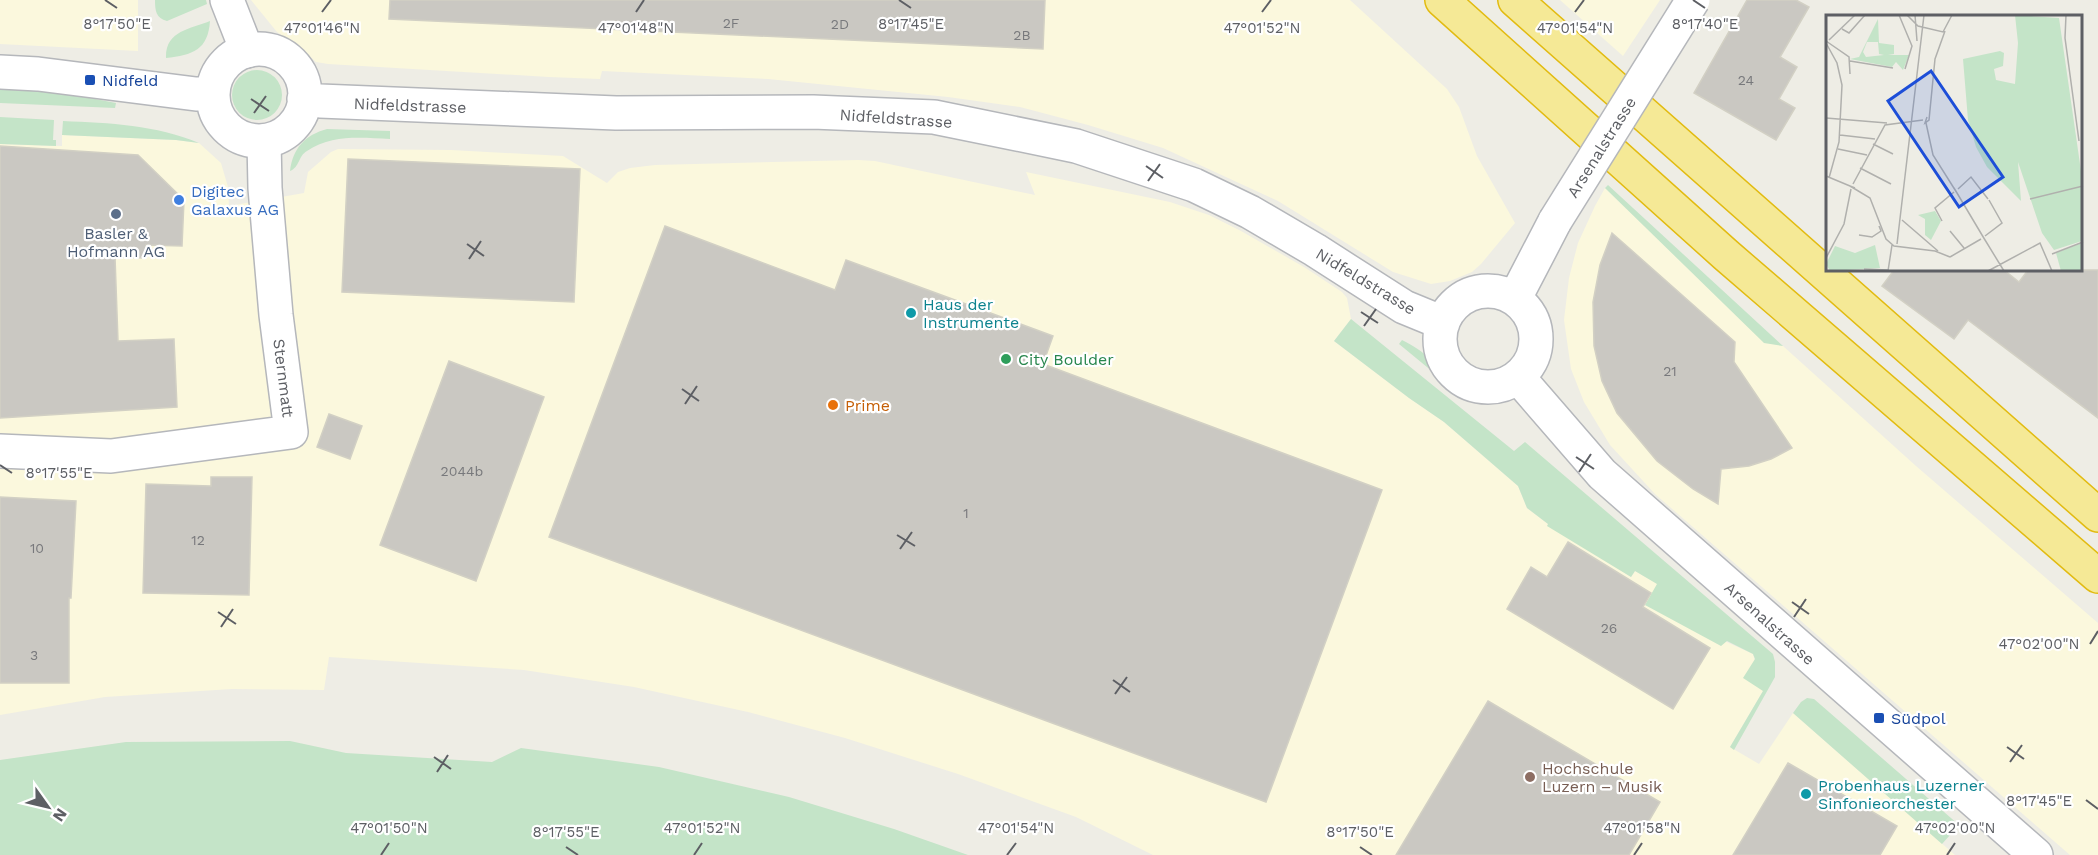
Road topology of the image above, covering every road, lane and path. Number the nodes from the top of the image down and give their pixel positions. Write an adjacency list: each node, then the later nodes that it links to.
1 (227, 0): 5 (street)
2 (1442, 0): 15 (highway)
3 (1515, 0): 14 (highway)
4 (1693, 0): 10 (street, Arsenalstrasse, bridge)
5 (246, 51): 7 (street); 8 (street)
6 (0, 72): 7 (street)
7 (213, 93): 9 (street)
8 (304, 99): 9 (street); 11 (street, Nidfeldstrasse)
9 (264, 141): 13 (street, Sternmatt)
10 (1515, 298): 11 (street); 12 (street)
11 (1443, 323): 12 (street)
12 (1518, 376): 16 (street, Arsenalstrasse)
13 (0, 451)
14 (2098, 515)
15 (2098, 576)
16 (2036, 855)

